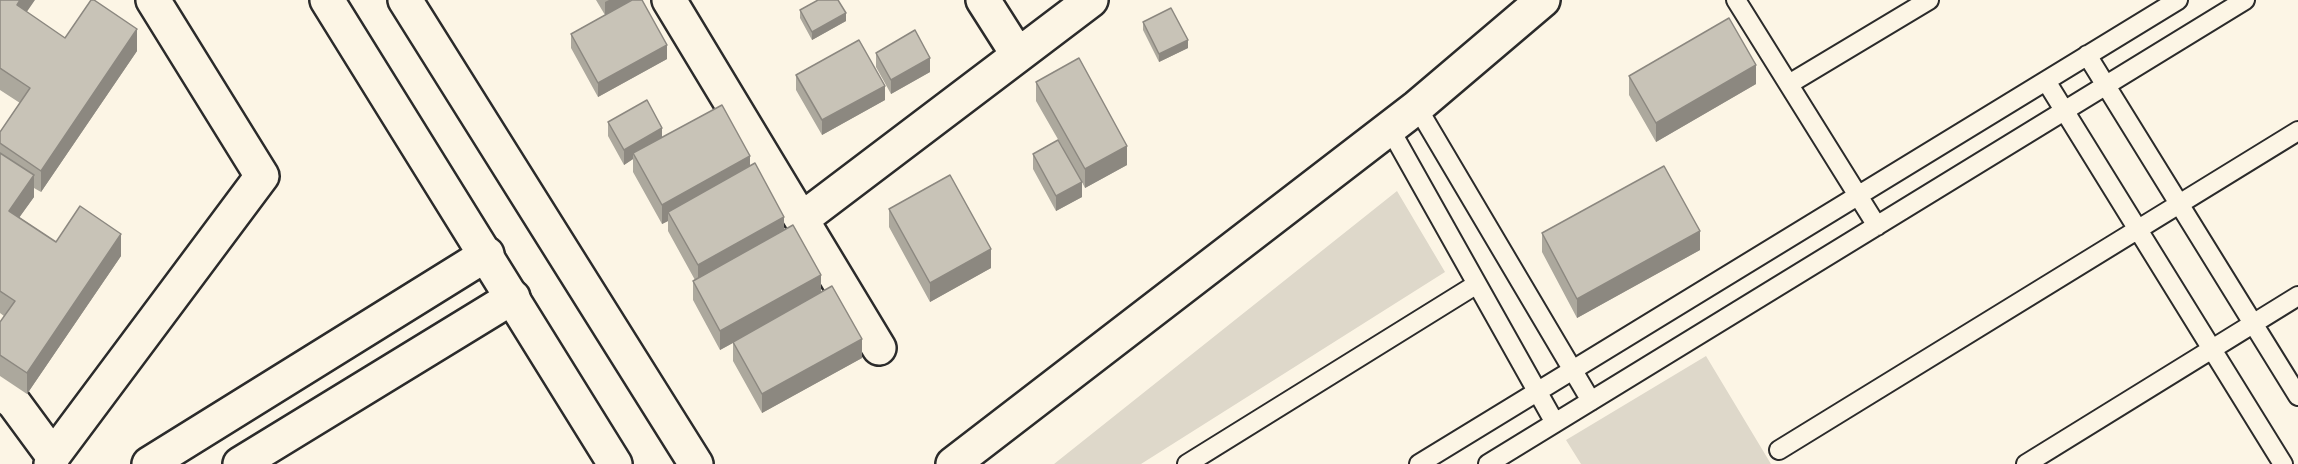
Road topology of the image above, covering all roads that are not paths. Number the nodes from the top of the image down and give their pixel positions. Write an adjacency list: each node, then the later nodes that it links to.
1 (153, 0): 40 (street)
2 (327, 0): 26 (street)
3 (405, 0): 44 (street)
4 (669, 0): 23 (street)
5 (983, 0): 12 (street)
6 (1091, 0): 12 (street)
7 (1543, 0): 17 (street)
8 (1736, 0): 15 (lane)
9 (1929, 0): 15 (lane)
10 (2178, 0): 13 (lane)
11 (2245, 0): 16 (lane)
12 (1018, 55): 23 (street)
13 (2087, 56): 14 (lane); 16 (lane)
14 (2046, 81): 18 (lane); 21 (lane)
15 (1789, 84): 21 (lane)
16 (2106, 86): 18 (lane); 22 (lane)
17 (1417, 108): 19 (street); 33 (lane)
18 (2065, 111): 24 (lane); 25 (lane)
19 (1390, 129): 27 (lane); 45 (street)
20 (2298, 131): 22 (lane)
21 (1858, 196): 24 (lane); 33 (lane)
22 (2179, 204): 25 (lane); 30 (lane)
23 (802, 219): 31 (street)
24 (1877, 226): 37 (lane)
25 (2138, 230): 32 (lane); 39 (lane)
26 (487, 254): 29 (street); 41 (street)
27 (1477, 284): 35 (lane); 46 (lane)
28 (2298, 296): 30 (lane)
29 (513, 297): 42 (street); 43 (street)
30 (2253, 323): 32 (lane); 36 (lane)
31 (879, 348)
32 (2212, 349): 49 (lane); 50 (lane)
33 (1573, 370): 35 (lane); 37 (lane)
34 (0, 391): 40 (street)
35 (1538, 391): 38 (lane); 47 (lane)
36 (2298, 396)
37 (1591, 401): 38 (lane)
38 (1555, 423): 48 (lane)
39 (1779, 450)
40 (52, 460)
41 (149, 464)
42 (240, 464)
43 (615, 464)
44 (696, 464)
45 (953, 464)
46 (1186, 464)
47 (1419, 464)
48 (1488, 464)
49 (2026, 464)
50 (2283, 464)

